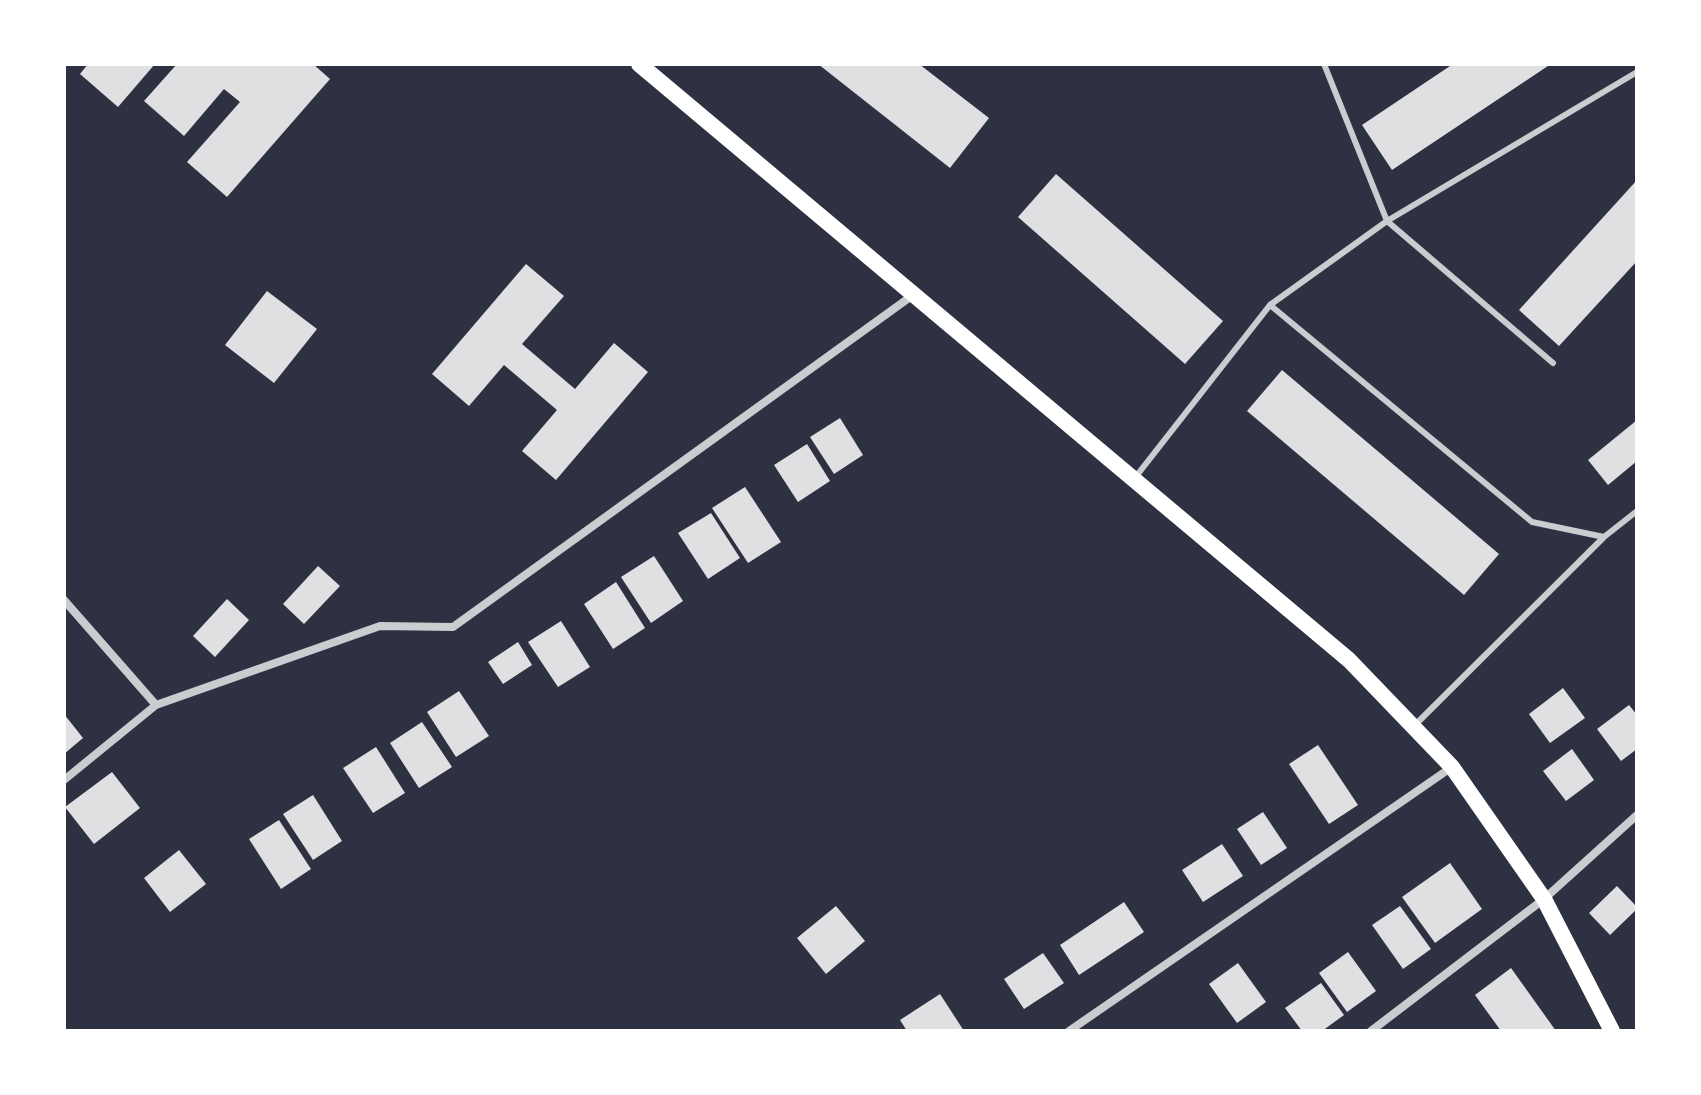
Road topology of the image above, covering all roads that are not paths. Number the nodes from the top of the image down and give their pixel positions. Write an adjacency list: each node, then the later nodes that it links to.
1 (1324, 64): 4 (lane)
2 (641, 65): 5 (main road)
3 (1637, 72): 4 (lane)
4 (1387, 221): 6 (lane); 7 (lane)
5 (914, 295): 8 (main road); 12 (street)
6 (1270, 305): 8 (lane); 10 (lane)
7 (1553, 363)
8 (1134, 479): 13 (main road)
9 (1637, 511): 10 (lane)
10 (1604, 537): 13 (lane)
11 (64, 600): 12 (street)
12 (156, 705): 15 (street)
13 (1414, 727): 14 (main road)
14 (1452, 767): 17 (main road); 18 (street)
15 (64, 780)
16 (1637, 815): 17 (street)
17 (1544, 899): 19 (street); 20 (main road)
18 (1069, 1031)
19 (1371, 1031)
20 (1612, 1031)

